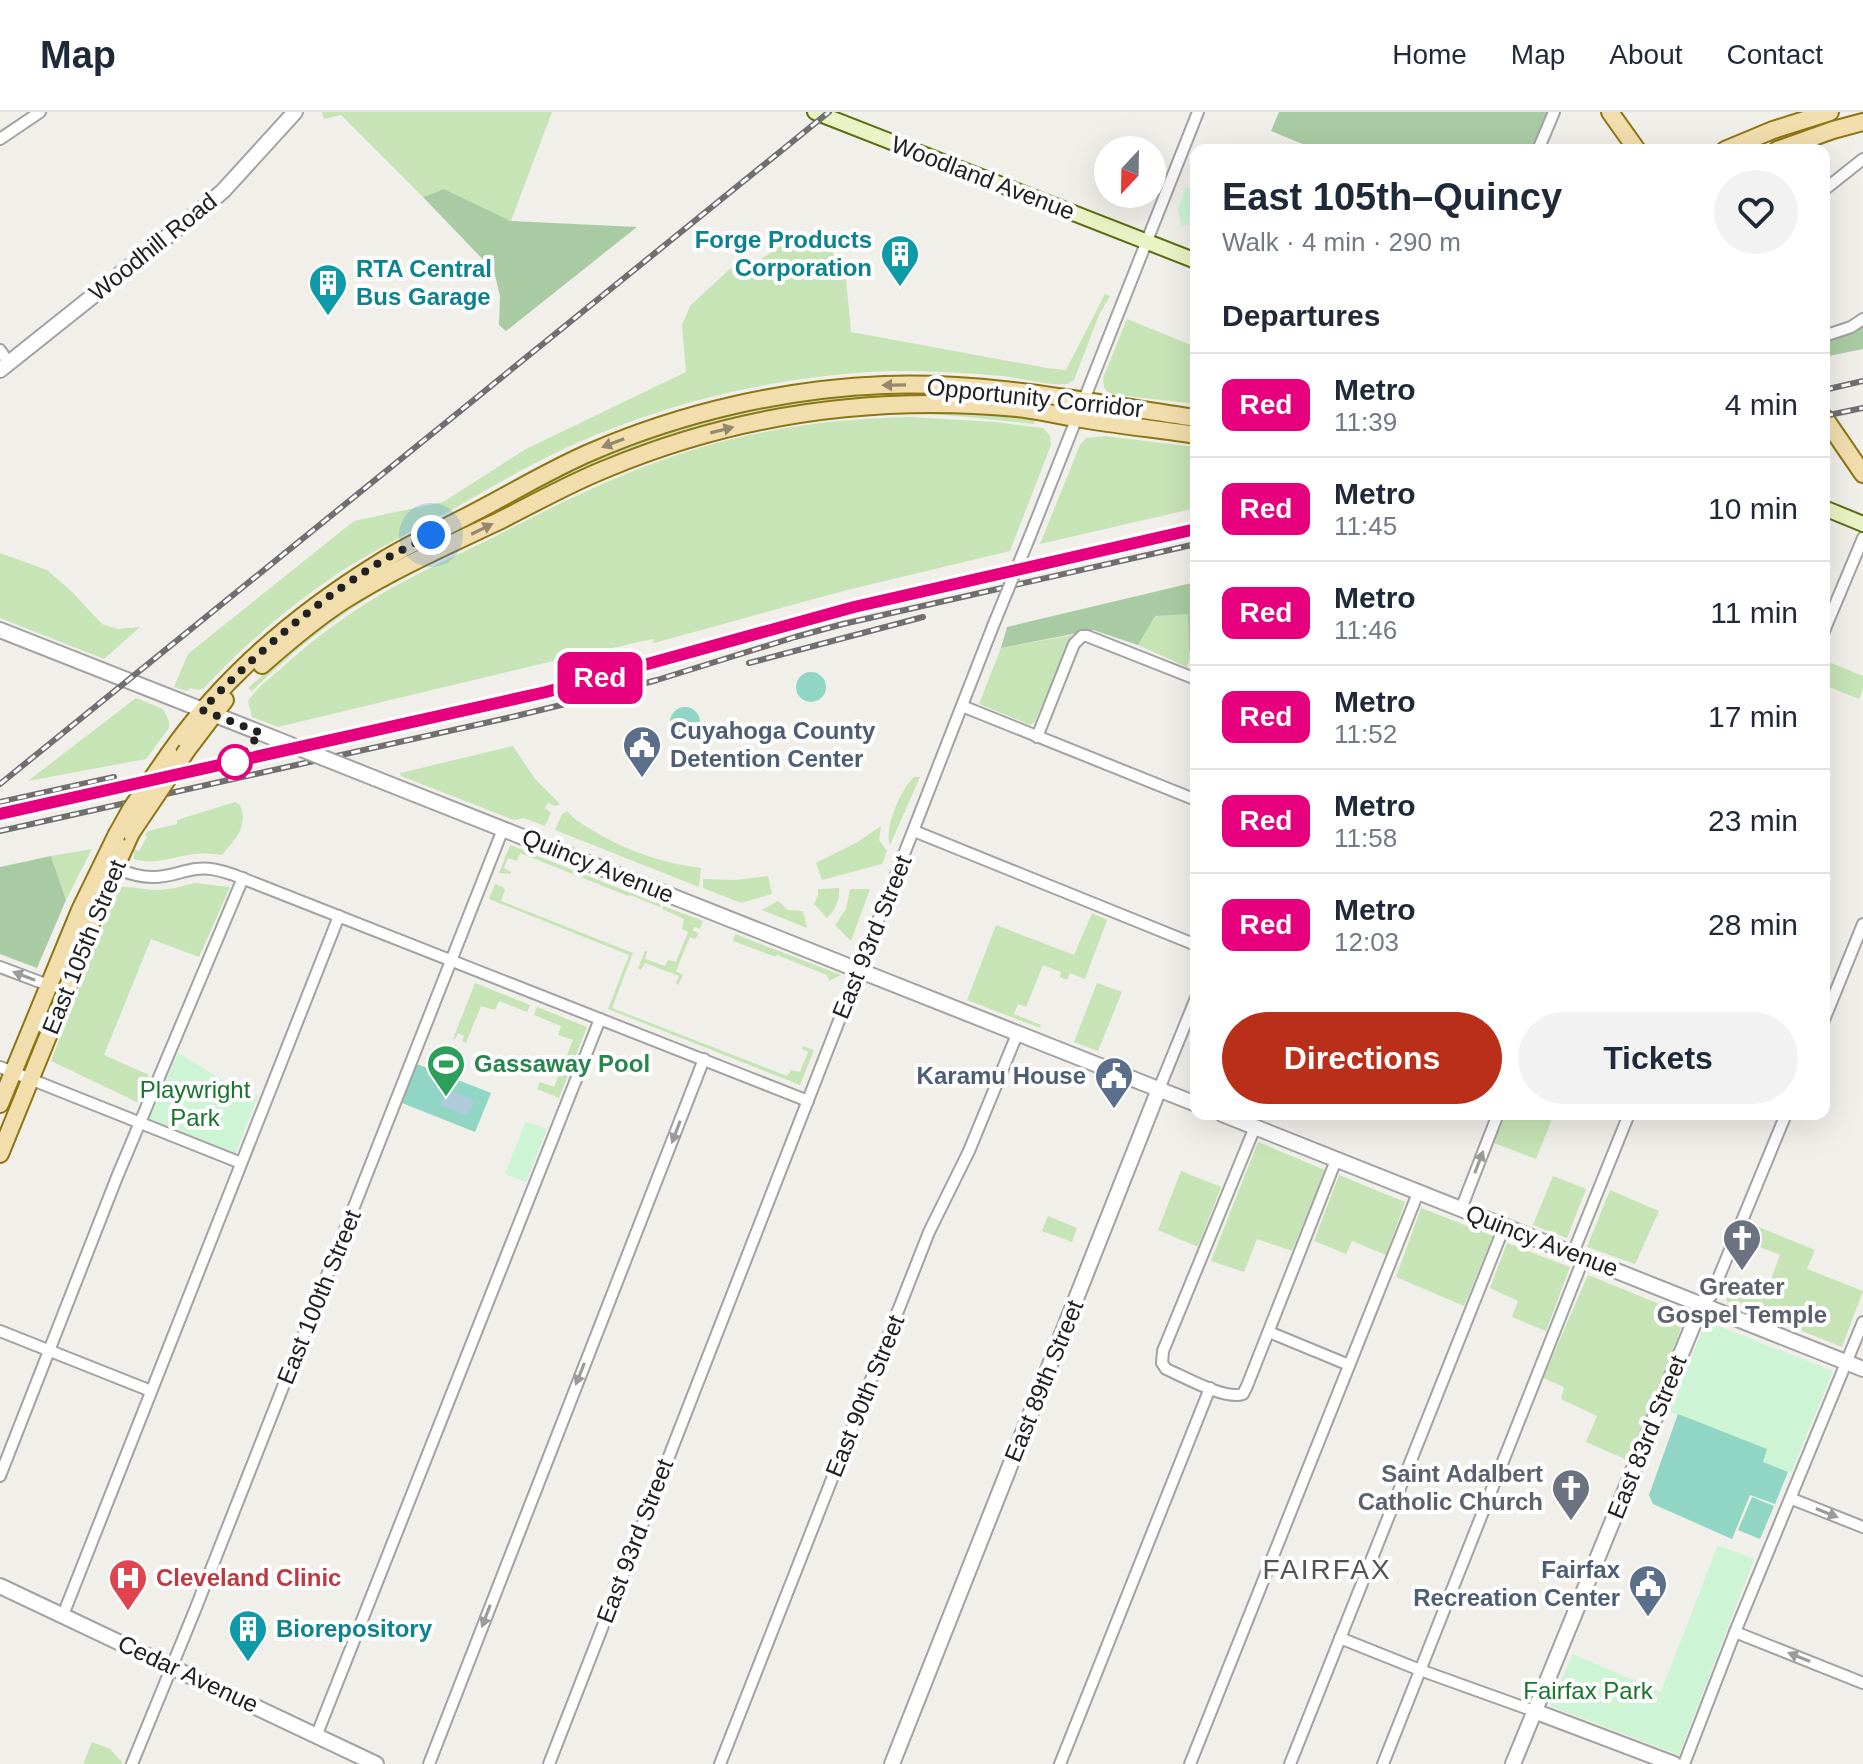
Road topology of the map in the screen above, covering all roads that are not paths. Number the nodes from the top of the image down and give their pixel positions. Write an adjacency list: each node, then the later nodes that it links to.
1 (40, 112): 9 (street)
2 (295, 112): 21 (street, Woodhill Road)
3 (815, 112): 16 (main road, Woodland Avenue)
4 (1198, 112): 16 (street, East 93rd Street)
5 (1554, 112): 10 (street)
6 (1610, 112): 11 (main road)
7 (1830, 112): 12 (main road)
8 (1863, 122): 13 (main road)
9 (0, 139)
10 (1541, 144)
11 (1633, 144)
12 (1739, 144)
13 (1794, 144)
14 (1863, 159): 15 (street)
15 (1830, 185)
16 (1147, 242): 17 (main road, Woodland Avenue); 22 (street, East 93rd Street)
17 (1190, 259)
18 (1863, 319): 19 (street)
19 (1830, 334)
20 (0, 350): 21 (street)
21 (5, 366)
22 (1083, 402): 23 (main road, Opportunity Corridor); 24 (street, East 93rd Street); 35 (main road, Opportunity Corridor, one-way to 35)
23 (1190, 417)
24 (1076, 418): 26 (main road, Opportunity Corridor); 34 (street, East 93rd Street, bridge); 35 (main road, Opportunity Corridor, one-way to 24)
25 (1830, 426): 27 (main road)
26 (1190, 434)
27 (1863, 474)
28 (1830, 510): 29 (main road)
29 (1863, 524)
30 (1863, 538): 31 (street)
31 (1830, 617)
32 (0, 630): 35 (street, Quincy Avenue)
33 (1190, 677): 36 (street)
34 (962, 706): 36 (street); 41 (street, East 93rd Street)
35 (208, 712): 37 (main road, Opportunity Corridor); 38 (main road, Opportunity Corridor); 40 (street, Quincy Avenue, bridge)
36 (1037, 737): 39 (street)
37 (187, 750): 42 (main road, East 105th Street, bridge)
38 (169, 754): 42 (main road, East 105th Street, bridge)
39 (1190, 798)
40 (503, 829): 48 (street, East 100th Street); 50 (street, Quincy Avenue)
41 (914, 831): 47 (street); 50 (street, East 93rd Street)
42 (123, 835): 43 (main road, East 105th Street); 51 (main road, East 105th Street)
43 (115, 868): 44 (street); 58 (main road, East 105th Street)
44 (243, 878): 45 (street); 67 (street)
45 (339, 916): 48 (street); 71 (street)
46 (1863, 924): 52 (street)
47 (1190, 943)
48 (451, 960): 54 (street); 93 (street, East 100th Street)
49 (0, 967): 51 (street, one-way to 49)
50 (859, 969): 55 (street, Quincy Avenue); 60 (street, East 93rd Street)
51 (48, 985): 57 (main road, East 105th Street)
52 (1830, 1005)
53 (1190, 1013): 59 (street, East 89th Street)
54 (600, 1019): 56 (street); 97 (street)
55 (1018, 1032): 59 (street, Quincy Avenue); 102 (street, East 90th Street)
56 (704, 1059): 60 (street); 100 (street, one-way to 100)
57 (6, 1069): 58 (street); 62 (main road, East 105th Street)
58 (30, 1079): 67 (street); 69 (main road, East 105th Street)
59 (1159, 1089): 61 (street, Quincy Avenue); 103 (street, East 89th Street)
60 (808, 1101): 101 (street, East 93rd Street)
61 (1190, 1102)
62 (0, 1104)
63 (1237, 1120): 68 (street, Quincy Avenue)
64 (1496, 1120): 73 (street, one-way to 64)
65 (1627, 1120): 75 (street)
66 (1784, 1120): 76 (street, East 83rd Street)
67 (140, 1122): 71 (street); 80 (street)
68 (1255, 1127): 70 (street, Quincy Avenue); 84 (street)
69 (0, 1154)
70 (1336, 1160): 72 (street, Quincy Avenue); 79 (street)
71 (241, 1163): 85 (street)
72 (1418, 1193): 73 (street, Quincy Avenue); 82 (street)
73 (1461, 1209): 74 (street, Quincy Avenue)
74 (1504, 1227): 75 (street, Quincy Avenue); 92 (street)
75 (1579, 1255): 76 (street, Quincy Avenue); 94 (street)
76 (1702, 1303): 81 (street, Quincy Avenue); 96 (street, East 83rd Street)
77 (1863, 1322): 81 (street)
78 (0, 1331): 80 (street)
79 (1269, 1332): 82 (street); 84 (street)
80 (49, 1350): 85 (street); 86 (street)
81 (1846, 1362): 83 (street, Quincy Avenue); 87 (street)
82 (1349, 1365): 105 (street)
83 (1863, 1369)
84 (1210, 1388): 104 (street)
85 (151, 1391): 90 (street)
86 (0, 1476)
87 (1792, 1499): 88 (street, one-way to 88); 91 (street)
88 (1863, 1527)
89 (0, 1586): 90 (street, Cedar Avenue)
90 (63, 1615): 93 (street, Cedar Avenue)
91 (1735, 1632): 95 (street, one-way to 91); 110 (street)
92 (1340, 1638): 94 (street); 106 (street)
93 (172, 1667): 97 (street, Cedar Avenue); 98 (street, East 100th Street)
94 (1420, 1670): 96 (street); 107 (street)
95 (1863, 1683)
96 (1534, 1711): 108 (street, East 83rd Street); 109 (street)
97 (317, 1734): 99 (street, Cedar Avenue)
98 (132, 1764)
99 (376, 1764)
100 (429, 1764)
101 (549, 1764)
102 (720, 1764)
103 (892, 1764)
104 (1060, 1764)
105 (1190, 1764)
106 (1290, 1764)
107 (1383, 1764)
108 (1513, 1764)
109 (1674, 1764)
110 (1684, 1764)

